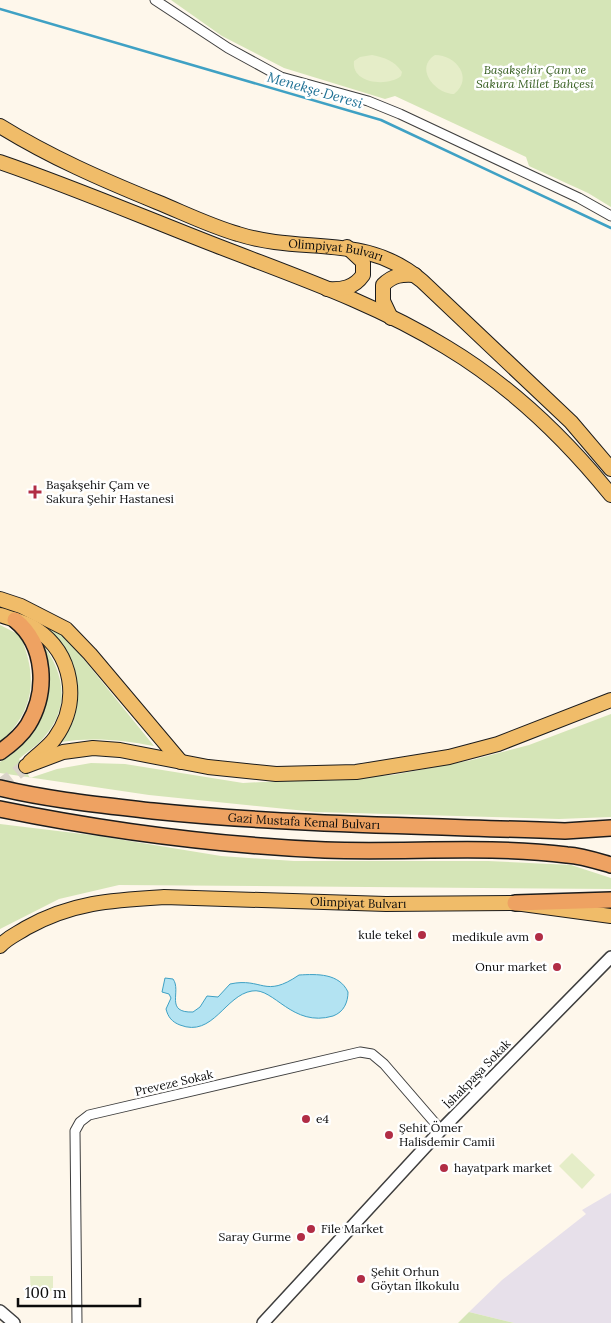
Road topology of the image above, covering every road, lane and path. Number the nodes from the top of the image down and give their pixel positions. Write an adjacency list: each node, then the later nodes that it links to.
1 (160, 1): 4 (street)
2 (0, 126): 5 (main road, Olimpiyat Bulvarı)
3 (0, 162): 7 (main road)
4 (611, 216)
5 (347, 247): 6 (main road, Olimpiyat Bulvarı); 7 (main road)
6 (415, 275): 8 (main road); 9 (main road, Olimpiyat Bulvarı)
7 (324, 289): 8 (main road)
8 (391, 318): 10 (main road)
9 (611, 469)
10 (611, 495)
11 (0, 599): 16 (main road)
12 (0, 615): 13 (main road)
13 (15, 620): 15 (highway); 16 (main road)
14 (611, 700): 16 (main road)
15 (0, 752)
16 (181, 762)
17 (0, 788): 19 (highway, Gazi Mustafa Kemal Bulvarı)
18 (0, 809): 20 (highway, Gazi Mustafa Kemal Bulvarı)
19 (611, 828)
20 (611, 865)
21 (611, 900): 22 (highway)
22 (515, 903): 23 (main road, Olimpiyat Bulvarı); 25 (main road, Olimpiyat Bulvarı)
23 (606, 915): 24 (main road)
24 (611, 925)
25 (2, 943)
26 (611, 957): 27 (street, İshakpaşa Sokak)
27 (441, 1130): 30 (street, Preveze Sokak); 31 (street, İshakpaşa Sokak)
28 (0, 1311): 29 (street)
29 (14, 1323)
30 (77, 1323)
31 (263, 1323)

